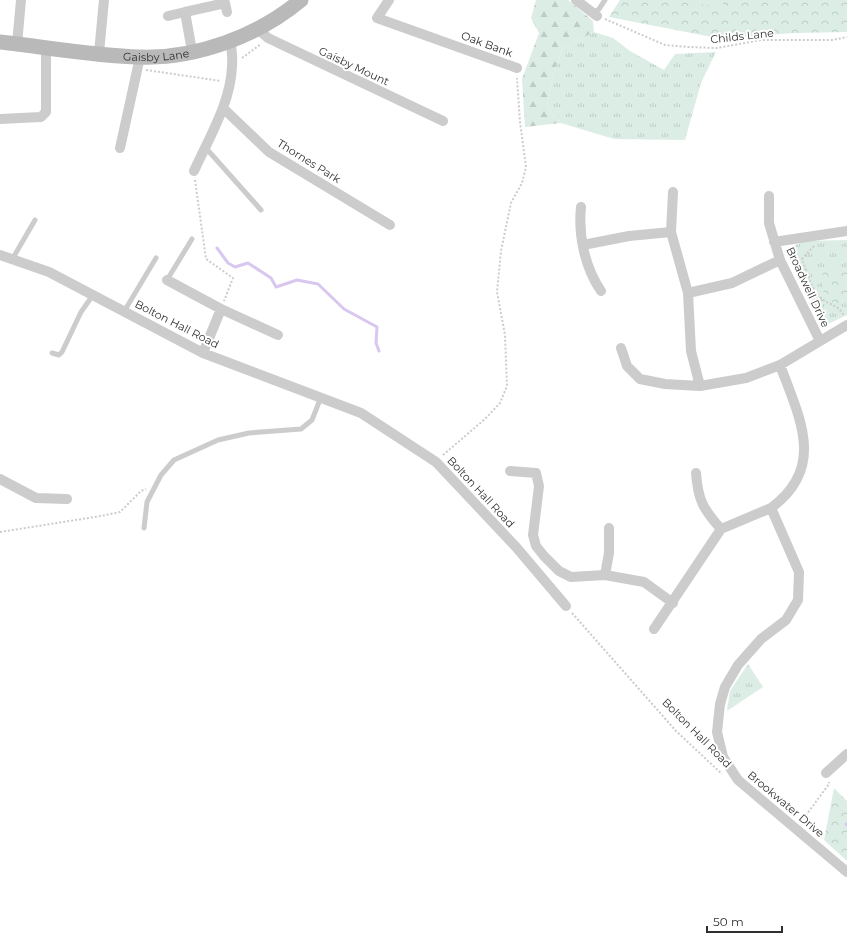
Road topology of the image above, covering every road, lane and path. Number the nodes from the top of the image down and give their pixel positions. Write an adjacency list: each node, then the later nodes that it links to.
1 (20, 0): 15 (street)
2 (104, 0): 18 (street)
3 (301, 0): 11 (street, Gaisby Lane)
4 (389, 0): 21 (street, Oak Bank)
5 (576, 0): 9 (street)
6 (604, 0): 9 (lane)
7 (185, 12): 8 (street); 10 (street); 17 (street)
8 (227, 12)
9 (595, 14): 12 (path, Childs Lane)
10 (168, 16)
11 (263, 33): 13 (street, Gaisby Lane); 20 (path); 25 (street, Gaisby Mount)
12 (847, 37)
13 (231, 41): 17 (street, Gaisby Lane); 20 (street)
14 (0, 42): 15 (street, Gaisby Lane)
15 (17, 44): 16 (street, Gaisby Lane)
16 (46, 47): 18 (street, Gaisby Lane); 24 (street)
17 (192, 51): 19 (street, Gaisby Lane)
18 (99, 53): 19 (street, Gaisby Lane)
19 (139, 63): 22 (path); 27 (street)
20 (232, 65): 22 (street)
21 (517, 68): 61 (path, Oak Bank)
22 (230, 82): 23 (street)
23 (223, 108): 26 (street); 34 (street, Thornes Park)
24 (0, 119)
25 (443, 121)
26 (205, 147): 28 (street); 32 (lane)
27 (120, 148)
28 (194, 170): 49 (path)
29 (674, 192): 36 (street)
30 (769, 196): 38 (street, Broadwell Drive)
31 (580, 207): 40 (street)
32 (261, 210)
33 (35, 220): 41 (lane)
34 (390, 225)
35 (847, 231): 38 (street, Broadwell Drive)
36 (671, 232): 40 (street); 47 (street)
37 (192, 239): 45 (lane)
38 (774, 242): 43 (street, Broadwell Drive)
39 (816, 243): 51 (path)
40 (584, 245): 46 (street)
41 (7, 256): 44 (street); 48 (street, Bolton Hall Road)
42 (156, 258): 50 (lane)
43 (780, 260): 47 (street); 54 (street, Broadwell Drive)
44 (0, 265)
45 (167, 280): 49 (street)
46 (601, 291)
47 (688, 293): 59 (street)
48 (94, 295): 50 (street, Bolton Hall Road); 56 (lane)
49 (220, 309): 53 (street); 57 (street)
50 (125, 310): 57 (street, Bolton Hall Road)
51 (847, 321)
52 (847, 325): 54 (street)
53 (278, 335)
54 (820, 341): 58 (street)
55 (621, 348): 59 (street)
56 (52, 353)
57 (203, 353): 60 (street, Bolton Hall Road)
58 (780, 365): 59 (street); 67 (street)
59 (700, 386)
60 (321, 397): 61 (street, Bolton Hall Road); 65 (lane)
61 (436, 462): 74 (street, Bolton Hall Road)
62 (510, 471): 72 (street)
63 (696, 473): 70 (street)
64 (0, 479): 66 (street)
65 (156, 485): 68 (lane); 71 (path)
66 (67, 500)
67 (771, 508): 70 (street); 79 (street, Brookwater Drive)
68 (144, 528)
69 (609, 528): 72 (street)
70 (721, 529): 73 (street)
71 (0, 532)
72 (605, 575): 73 (street)
73 (673, 603): 75 (street)
74 (566, 606): 78 (path, Bolton Hall Road)
75 (654, 629)
76 (847, 754): 77 (street)
77 (826, 773): 79 (path)
78 (728, 779)
79 (796, 828): 80 (street, Brookwater Drive)
80 (847, 872)

